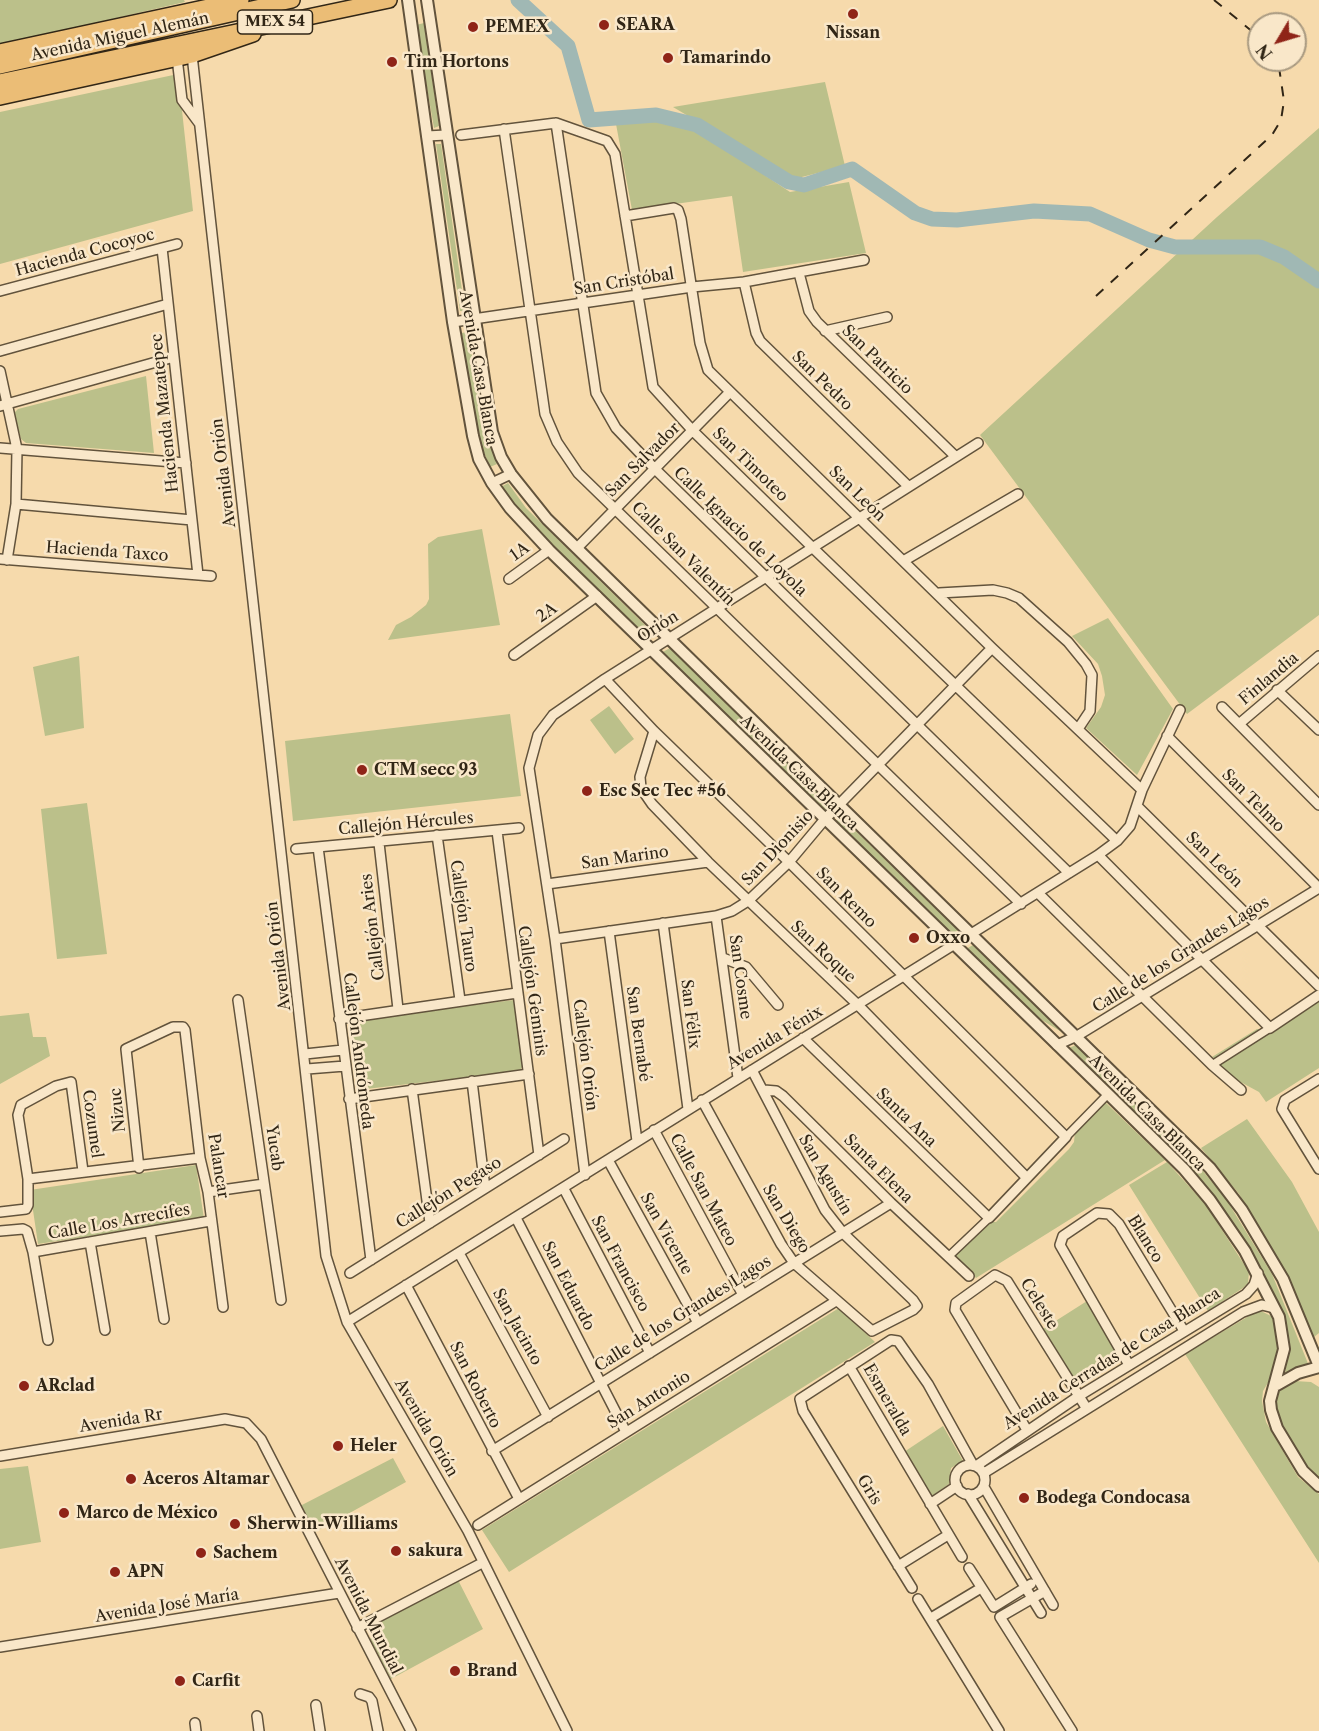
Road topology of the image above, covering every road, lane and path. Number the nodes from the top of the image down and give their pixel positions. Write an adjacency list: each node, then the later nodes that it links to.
1 (241, 0): 8 (highway)
2 (292, 0): 7 (highway, Avenida Miguel Alemán / MEX 54)
3 (389, 0): 6 (highway, Avenida Miguel Alemán / MEX 54)
4 (408, 0): 19 (street, Avenida Casa Blanca)
5 (427, 0): 17 (street, Avenida Casa Blanca)
6 (274, 22): 7 (highway, Avenida Miguel Alemán / MEX 54); 9 (highway)
7 (158, 39): 11 (highway, Avenida Miguel Alemán / MEX 54); 12 (highway, Avenida Miguel Alemán / MEX 54)
8 (0, 52)
9 (192, 55): 10 (highway); 14 (street, Avenida Orión)
10 (177, 58): 13 (highway); 14 (street, Avenida Orión)
11 (0, 66)
12 (0, 82)
13 (0, 97)
14 (198, 123): 132 (street, Avenida Orión)
15 (556, 123): 16 (street, San Timoteo); 20 (street, San Timoteo); 30 (street, Calle Ignacio de Loyola)
16 (504, 129): 18 (street, San Timoteo); 31 (street, Calle San Valentín)
17 (446, 135): 19 (street); 33 (street, Avenida Casa Blanca)
18 (461, 135)
19 (428, 136): 34 (street, Avenida Casa Blanca)
20 (625, 216): 26 (street, San León); 28 (street, San Timoteo)
21 (177, 244): 22 (street, Hacienda Cocoyoc)
22 (162, 248): 27 (street, Hacienda Cocoyoc); 29 (street, Hacienda Mazatepec)
23 (864, 260): 24 (street, San Cristóbal)
24 (799, 273): 25 (street, San Cristóbal); 35 (street, San Patricio)
25 (744, 282): 26 (street, San Cristóbal); 50 (street, San Pedro)
26 (692, 287): 28 (street, San Cristóbal); 39 (street, San León)
27 (0, 291)
28 (637, 295): 30 (street, San Cristóbal); 41 (street, San Timoteo)
29 (168, 304): 36 (street); 37 (street, Hacienda Mazatepec)
30 (582, 304): 31 (street, San Cristóbal); 47 (street, Calle Ignacio de Loyola)
31 (531, 313): 33 (street, San Cristóbal); 53 (street, Calle San Valentín)
32 (887, 317): 35 (street)
33 (473, 318): 34 (street, San Cristóbal); 48 (street, Avenida Casa Blanca)
34 (453, 322): 49 (street, Avenida Casa Blanca)
35 (825, 331): 45 (street, San Patricio)
36 (0, 351)
37 (174, 357): 40 (street); 46 (street, Hacienda Mazatepec)
38 (0, 371): 40 (street)
39 (730, 392): 41 (street, San Salvador); 54 (street, San León)
40 (4, 406): 44 (street)
41 (693, 431): 47 (street, San Salvador); 57 (street, San Timoteo)
42 (978, 443): 45 (street, Orión)
43 (0, 448): 44 (street)
44 (16, 449): 46 (street); 52 (street)
45 (955, 456): 50 (street, Orión)
46 (186, 463): 55 (street, Hacienda Mazatepec)
47 (655, 470): 53 (street, San Salvador); 63 (street, Calle Ignacio de Loyola)
48 (511, 474): 49 (street); 56 (street, Avenida Casa Blanca)
49 (492, 483): 58 (street, Avenida Casa Blanca)
50 (908, 486): 54 (street, Orión)
51 (1018, 494): 60 (street)
52 (16, 504): 55 (street); 59 (street)
53 (617, 508): 56 (street, San Salvador); 67 (street, Calle San Valentín)
54 (859, 517): 57 (street, Orión); 60 (street, San León)
55 (192, 520): 61 (street, Hacienda Mazatepec)
56 (577, 548): 68 (street, Avenida Casa Blanca)
57 (813, 548): 63 (street, Orión); 74 (street, San Timoteo)
58 (549, 550): 64 (street, 1A); 66 (street, Avenida Casa Blanca)
59 (4, 559): 61 (street, Hacienda Taxco)
60 (905, 560): 65 (street, San León)
61 (198, 575): 62 (street, Hacienda Taxco)
62 (211, 576)
63 (765, 578): 67 (street, Orión); 79 (street, Calle Ignacio de Loyola)
64 (509, 579)
65 (939, 593): 69 (street, San León); 80 (street)
66 (597, 596): 70 (street, Avenida Casa Blanca); 71 (street, 2A)
67 (716, 609): 68 (street, Orión); 84 (street, Calle San Valentín)
68 (668, 638): 70 (street, Orión); 86 (street, Avenida Casa Blanca)
69 (992, 648): 74 (street, San Dionisio); 80 (street, San León)
70 (651, 649): 73 (street, Orión); 89 (street, Avenida Casa Blanca)
71 (514, 655)
72 (1319, 656): 75 (street, Finlandia)
73 (605, 679): 82 (street, San Remo); 101 (street, Orión)
74 (956, 686): 79 (street, San Dionisio); 93 (street, San Timoteo)
75 (1277, 690): 78 (street, Finlandia); 81 (street)
76 (1221, 706): 78 (street)
77 (1180, 710): 83 (street, Avenida Fénix)
78 (1239, 724): 87 (street)
79 (917, 726): 84 (street, San Dionisio); 100 (street, Calle Ignacio de Loyola)
80 (1078, 729): 85 (street, San León)
81 (1319, 730)
82 (654, 731): 98 (street, San Roque); 99 (street, San Remo)
83 (1167, 736): 85 (street, Avenida Fénix); 102 (street, San Telmo)
84 (879, 766): 86 (street, San Dionisio); 105 (street, Calle San Valentín)
85 (1142, 790): 88 (street, Avenida Fénix)
86 (839, 805): 89 (street, San Dionisio); 110 (street, Avenida Casa Blanca)
87 (1319, 805)
88 (1138, 807): 93 (street, Avenida Fénix); 108 (street, San León)
89 (825, 819): 99 (street, San Dionisio); 112 (street, Avenida Casa Blanca)
90 (519, 828): 91 (street, Callejón Hércules)
91 (497, 831): 92 (street, Callejón Hércules); 117 (street, Callejón Géminis)
92 (437, 835): 94 (street, Callejón Hércules); 121 (street, Callejón Tauro)
93 (1117, 841): 97 (street, Avenida Fénix)
94 (379, 843): 95 (street, Callejón Hércules); 124 (street, Callejón Aries)
95 (318, 847): 96 (street, Callejón Hércules); 125 (street, Callejón Andrómeda)
96 (296, 849)
97 (1098, 855): 100 (street, Avenida Fénix); 114 (street)
98 (708, 862): 101 (street, San Marino); 104 (street, San Roque)
99 (789, 862): 104 (street, San Dionisio); 115 (street, San Remo)
100 (1069, 873): 103 (street, Avenida Fénix)
101 (547, 884): 111 (street, Orión)
102 (1319, 888): 108 (street, Calle de los Grandes Lagos)
103 (1038, 893): 105 (street, Avenida Fénix); 119 (street)
104 (748, 901): 106 (street, San Dionisio); 123 (street, San Roque)
105 (1021, 904): 110 (street, Avenida Fénix)
106 (716, 916): 107 (street, San Dionisio); 113 (street, San Cosme)
107 (663, 923): 109 (street, San Dionisio); 147 (street, San Félix)
108 (1259, 924): 114 (street, Calle de los Grandes Lagos); 116 (street, San León)
109 (609, 931): 111 (street, San Dionisio); 151 (street, San Bernabé)
110 (971, 934): 112 (street, Avenida Fénix); 128 (street, Avenida Casa Blanca)
111 (555, 939): 158 (street, Callejón Orión)
112 (956, 945): 115 (street, Avenida Fénix); 130 (street, Avenida Casa Blanca)
113 (723, 958): 122 (street); 138 (street, San Cosme)
114 (1202, 960): 119 (street, Calle de los Grandes Lagos); 126 (street)
115 (904, 977): 123 (street, Avenida Fénix); 149 (street, San Remo)
116 (1319, 986)
117 (517, 993): 121 (street); 137 (street, Callejón Géminis)
118 (1319, 995): 126 (street)
119 (1143, 996): 128 (street, Calle de los Grandes Lagos); 133 (street)
120 (237, 1000): 161 (street, Yucab)
121 (460, 1000): 124 (street)
122 (778, 1005)
123 (858, 1005): 129 (street, Avenida Fénix); 160 (street, San Roque)
124 (398, 1009): 125 (street)
125 (339, 1019): 131 (street, Callejón Andrómeda)
126 (1270, 1028): 133 (street)
127 (185, 1030): 153 (street, Palancar); 155 (street, Nizuc)
128 (1077, 1036): 130 (street, Calle de los Grandes Lagos); 203 (street, Avenida Casa Blanca)
129 (803, 1038): 136 (street, Avenida Fénix); 168 (street, Santa Ana)
130 (1057, 1045): 144 (street, Avenida Casa Blanca)
131 (343, 1050): 132 (street); 134 (street, Callejón Andrómeda)
132 (305, 1054): 135 (street, Avenida Orión)
133 (1212, 1065): 143 (street)
134 (345, 1066): 135 (street); 145 (street, Callejón Andrómeda)
135 (307, 1069): 193 (street, Avenida Orión)
136 (752, 1070): 138 (street, Avenida Fénix); 142 (street, San Agustín)
137 (529, 1074): 140 (street); 152 (street, Callejón Géminis)
138 (738, 1077): 146 (street, Avenida Fénix)
139 (1319, 1078): 156 (street)
140 (472, 1081): 141 (street); 162 (street)
141 (412, 1089): 145 (street); 170 (street)
142 (764, 1090): 165 (street, Santa Elena); 173 (street, San Agustín)
143 (1241, 1090)
144 (1108, 1094): 149 (street); 181 (street, Avenida Casa Blanca)
145 (349, 1099): 178 (street, Callejón Andrómeda)
146 (702, 1100): 147 (street, Avenida Fénix); 179 (street, San Diego)
147 (688, 1109): 148 (street, Avenida Fénix)
148 (654, 1130): 151 (street, Avenida Fénix); 184 (street, Calle San Mateo)
149 (1066, 1137): 160 (street)
150 (564, 1139): 152 (street, Callejón Pegaso)
151 (637, 1141): 154 (street, Avenida Fénix)
152 (538, 1155): 162 (street, Callejón Pegaso)
153 (200, 1158): 155 (street); 164 (street, Palancar)
154 (608, 1160): 158 (street, Avenida Fénix); 194 (street, San Vicente)
155 (139, 1168): 157 (street)
156 (1319, 1169)
157 (83, 1172): 159 (street); 159 (street, Cozumel)
158 (585, 1175): 163 (street, Avenida Fénix)
159 (28, 1179): 166 (street)
160 (1027, 1179): 168 (street)
161 (264, 1184): 164 (street); 185 (street, Yucab)
162 (486, 1188): 170 (street, Callejón Pegaso)
163 (564, 1189): 167 (street, Avenida Fénix); 200 (street, San Francisco)
164 (208, 1192): 169 (street, Palancar)
165 (891, 1203): 173 (street, Calle de los Grandes Lagos); 177 (street, Santa Elena)
166 (0, 1212)
167 (516, 1218): 176 (street, Avenida Fénix); 205 (street, San Eduardo)
168 (989, 1218): 177 (street)
169 (210, 1221): 172 (street, Calle Los Arrecifes); 188 (street, Palancar)
170 (430, 1223): 178 (street, Callejón Pegaso)
171 (0, 1231): 175 (street, Calle Los Arrecifes)
172 (150, 1232): 174 (street, Calle Los Arrecifes); 192 (street)
173 (843, 1233): 179 (street, Calle de los Grandes Lagos); 198 (street, San Agustín)
174 (90, 1242): 175 (street, Calle Los Arrecifes); 197 (street)
175 (33, 1252): 199 (street)
176 (459, 1253): 183 (street, Avenida Fénix); 210 (street, San Jacinto)
177 (948, 1257): 182 (street, Santa Elena)
178 (371, 1260): 180 (street, Callejón Pegaso)
179 (794, 1263): 184 (street, Calle de los Grandes Lagos); 187 (street, San Diego)
180 (350, 1273)
181 (1257, 1274): 186 (street, Avenida Cerradas de Casa Blanca); 189 (street, Avenida Casa Blanca)
182 (969, 1276)
183 (406, 1284): 193 (street, Avenida Fénix); 215 (street, San Roberto)
184 (743, 1295): 194 (street, Calle de los Grandes Lagos)
185 (281, 1300)
186 (1236, 1300): 190 (street); 191 (street, Avenida Cerradas de Casa Blanca)
187 (836, 1301): 198 (street, San Diego); 213 (street, San Antonio)
188 (223, 1307)
189 (1274, 1308): 190 (street, Avenida Cerradas de Casa Blanca); 206 (street, Avenida Casa Blanca)
190 (1243, 1312): 196 (street, Avenida Cerradas de Casa Blanca)
191 (1208, 1316): 195 (street, Avenida Cerradas de Casa Blanca); 196 (street)
192 (164, 1319)
193 (347, 1322): 229 (street, Avenida Orión)
194 (698, 1323): 200 (street, Calle de los Grandes Lagos)
195 (1181, 1327): 201 (street, Avenida Cerradas de Casa Blanca); 201 (street, Blanco)
196 (1216, 1329): 207 (street, Avenida Cerradas de Casa Blanca)
197 (105, 1330)
198 (872, 1331)
199 (48, 1340)
200 (650, 1353): 205 (street, Calle de los Grandes Lagos)
201 (1127, 1361): 204 (street, Avenida Cerradas de Casa Blanca)
202 (849, 1365): 218 (street, Esmeralda); 225 (street, Esmeralda); 230 (street, Gris)
203 (1319, 1366): 206 (street)
204 (1107, 1379): 207 (street); 208 (street, Avenida Cerradas de Casa Blanca)
205 (601, 1383): 210 (street, Calle de los Grandes Lagos); 213 (street, San Eduardo)
206 (1277, 1384): 221 (street, Avenida Casa Blanca)
207 (1116, 1392): 209 (street, Avenida Cerradas de Casa Blanca)
208 (1077, 1393): 209 (street); 212 (street, Avenida Cerradas de Casa Blanca); 212 (street, Celeste)
209 (1087, 1409): 217 (street, Avenida Cerradas de Casa Blanca)
210 (548, 1416): 215 (street, Calle de los Grandes Lagos)
211 (246, 1423): 216 (street, Avenida Rr); 237 (street, Avenida Mundial)
212 (1027, 1430): 214 (street, Avenida Cerradas de Casa Blanca)
213 (627, 1432): 224 (street, San Antonio)
214 (999, 1448): 217 (street); 218 (street, Avenida Cerradas de Casa Blanca)
215 (492, 1451): 224 (street, San Roberto)
216 (0, 1456)
217 (1006, 1458): 219 (street, Avenida Cerradas de Casa Blanca)
218 (975, 1465): 219 (street); 220 (street)
219 (984, 1473): 222 (street)
220 (957, 1486): 223 (street); 225 (street)
221 (1319, 1486)
222 (984, 1487): 223 (street); 232 (street)
223 (968, 1494): 233 (street)
224 (519, 1500): 226 (street, San Antonio)
225 (930, 1504): 227 (street)
226 (478, 1525)
227 (948, 1534): 228 (street); 230 (street)
228 (962, 1557)
229 (482, 1563): 243 (street); 252 (street, Avenida Orión)
230 (898, 1566): 234 (street, Gris)
231 (969, 1568): 235 (street)
232 (1038, 1580): 233 (street); 236 (street)
233 (1026, 1587): 235 (street); 238 (street)
234 (912, 1588)
235 (981, 1588): 242 (street)
236 (1045, 1591): 238 (street); 240 (street)
237 (339, 1593): 243 (street, Avenida Mundial); 244 (street, Avenida José María)
238 (1032, 1598): 241 (street); 254 (street)
239 (918, 1599): 242 (street)
240 (1053, 1605)
241 (1041, 1613)
242 (931, 1618): 253 (street)
243 (357, 1628): 251 (street, Avenida Mundial)
244 (0, 1647)
245 (360, 1694): 250 (street)
246 (316, 1706): 249 (street)
247 (256, 1716): 248 (street)
248 (259, 1731)
249 (320, 1731)
250 (378, 1731)
251 (411, 1731)
252 (567, 1731)
253 (999, 1731)
254 (1071, 1731)

